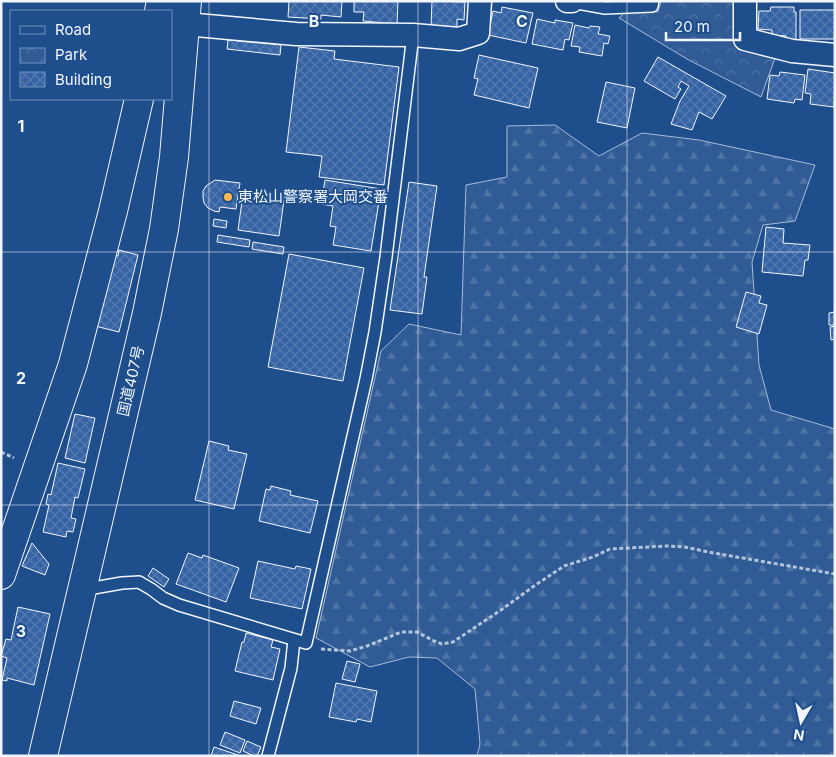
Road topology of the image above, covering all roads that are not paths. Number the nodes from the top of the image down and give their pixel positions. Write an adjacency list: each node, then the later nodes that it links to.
1 (480, 1): 6 (street)
2 (653, 1): 4 (lane)
3 (746, 1): 7 (street)
4 (570, 2)
5 (186, 13): 6 (street); 10 (main road, 国道407号)
6 (412, 36): 11 (lane)
7 (835, 55)
8 (139, 100): 9 (main road)
9 (1, 575)
10 (82, 590): 11 (lane); 12 (main road, 国道407号)
11 (294, 640): 13 (lane)
12 (43, 756)
13 (268, 756)

